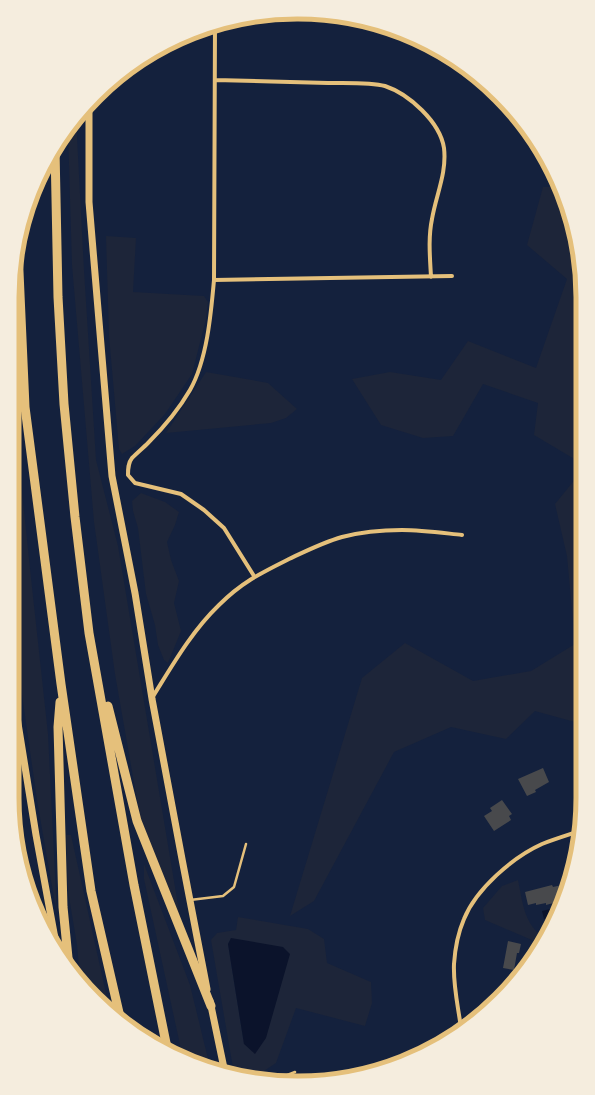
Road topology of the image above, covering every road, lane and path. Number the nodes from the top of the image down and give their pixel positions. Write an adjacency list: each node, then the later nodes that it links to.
1 (215, 32): 2 (street)
2 (215, 80): 6 (street); 7 (street)
3 (89, 113): 13 (main road)
4 (54, 161): 11 (highway)
5 (452, 276): 6 (street)
6 (431, 277): 7 (street)
7 (214, 280): 10 (street)
8 (20, 286): 12 (highway)
9 (462, 535): 10 (street)
10 (254, 576): 13 (street)
11 (90, 633): 20 (highway); 23 (highway)
12 (61, 684): 19 (highway); 21 (highway)
13 (152, 699): 17 (main road)
14 (19, 729): 18 (main road)
15 (574, 833): 22 (street)
16 (246, 844): 17 (lane)
17 (190, 900): 20 (main road)
18 (54, 933)
19 (68, 954)
20 (211, 1006): 24 (main road)
21 (119, 1011)
22 (459, 1024)
23 (166, 1043)
24 (223, 1066)
25 (295, 1072): 26 (lane)
26 (285, 1075)

